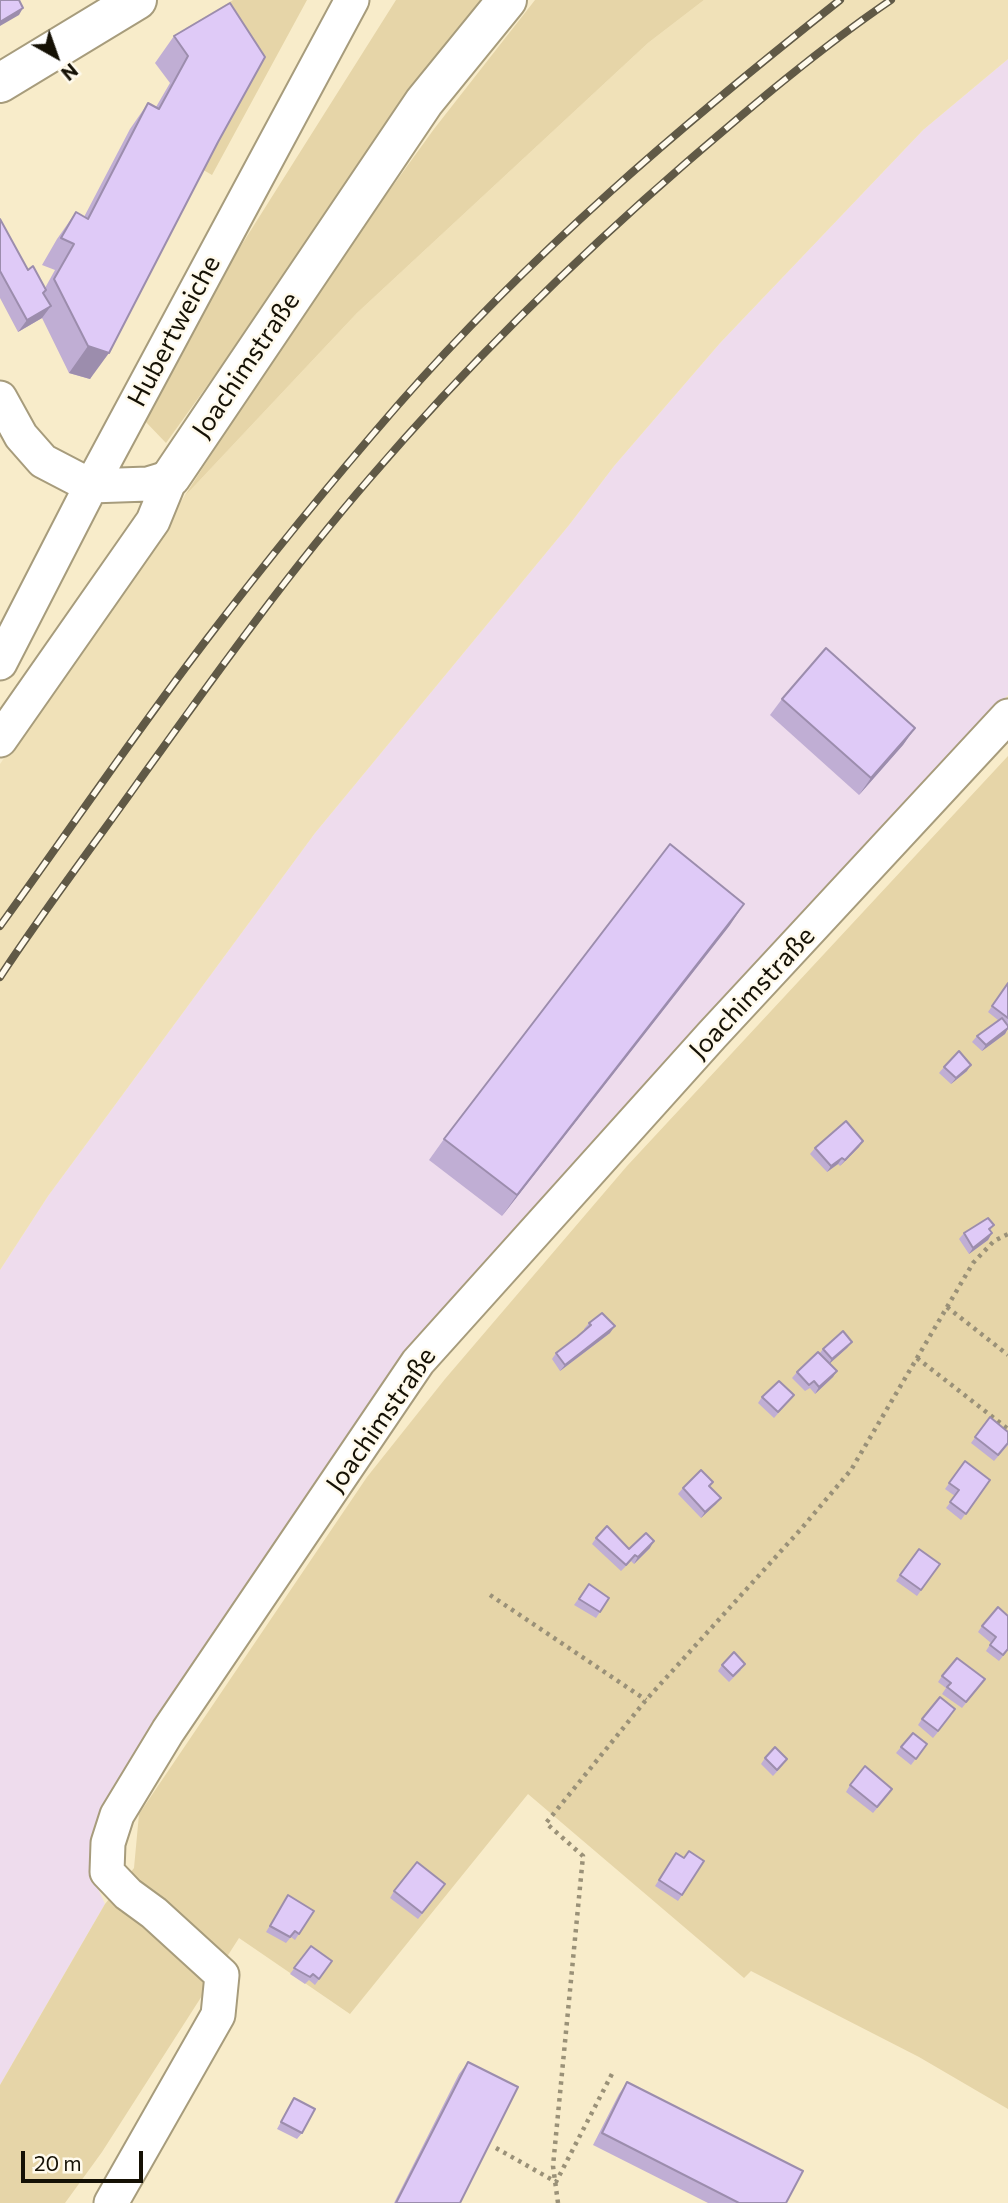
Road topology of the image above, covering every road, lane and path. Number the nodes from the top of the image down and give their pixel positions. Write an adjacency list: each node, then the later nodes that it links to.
1 (137, 0): 4 (street)
2 (352, 0): 7 (street, Hubertweiche)
3 (507, 0): 6 (street, Joachimstraße)
4 (0, 83)
5 (0, 398): 7 (street)
6 (171, 477): 7 (street); 10 (street, Joachimstraße)
7 (90, 486): 8 (street, Hubertweiche)
8 (0, 663)
9 (1008, 716): 21 (street, Joachimstraße)
10 (0, 740)
11 (1008, 1234): 12 (path)
12 (947, 1307): 13 (path); 14 (path)
13 (1008, 1355)
14 (916, 1358): 15 (path); 17 (path)
15 (1008, 1429)
16 (491, 1595): 17 (path)
17 (646, 1700): 20 (path)
18 (614, 2070): 20 (path)
19 (496, 2148): 20 (path)
20 (556, 2182): 22 (path)
21 (111, 2203)
22 (558, 2203)

